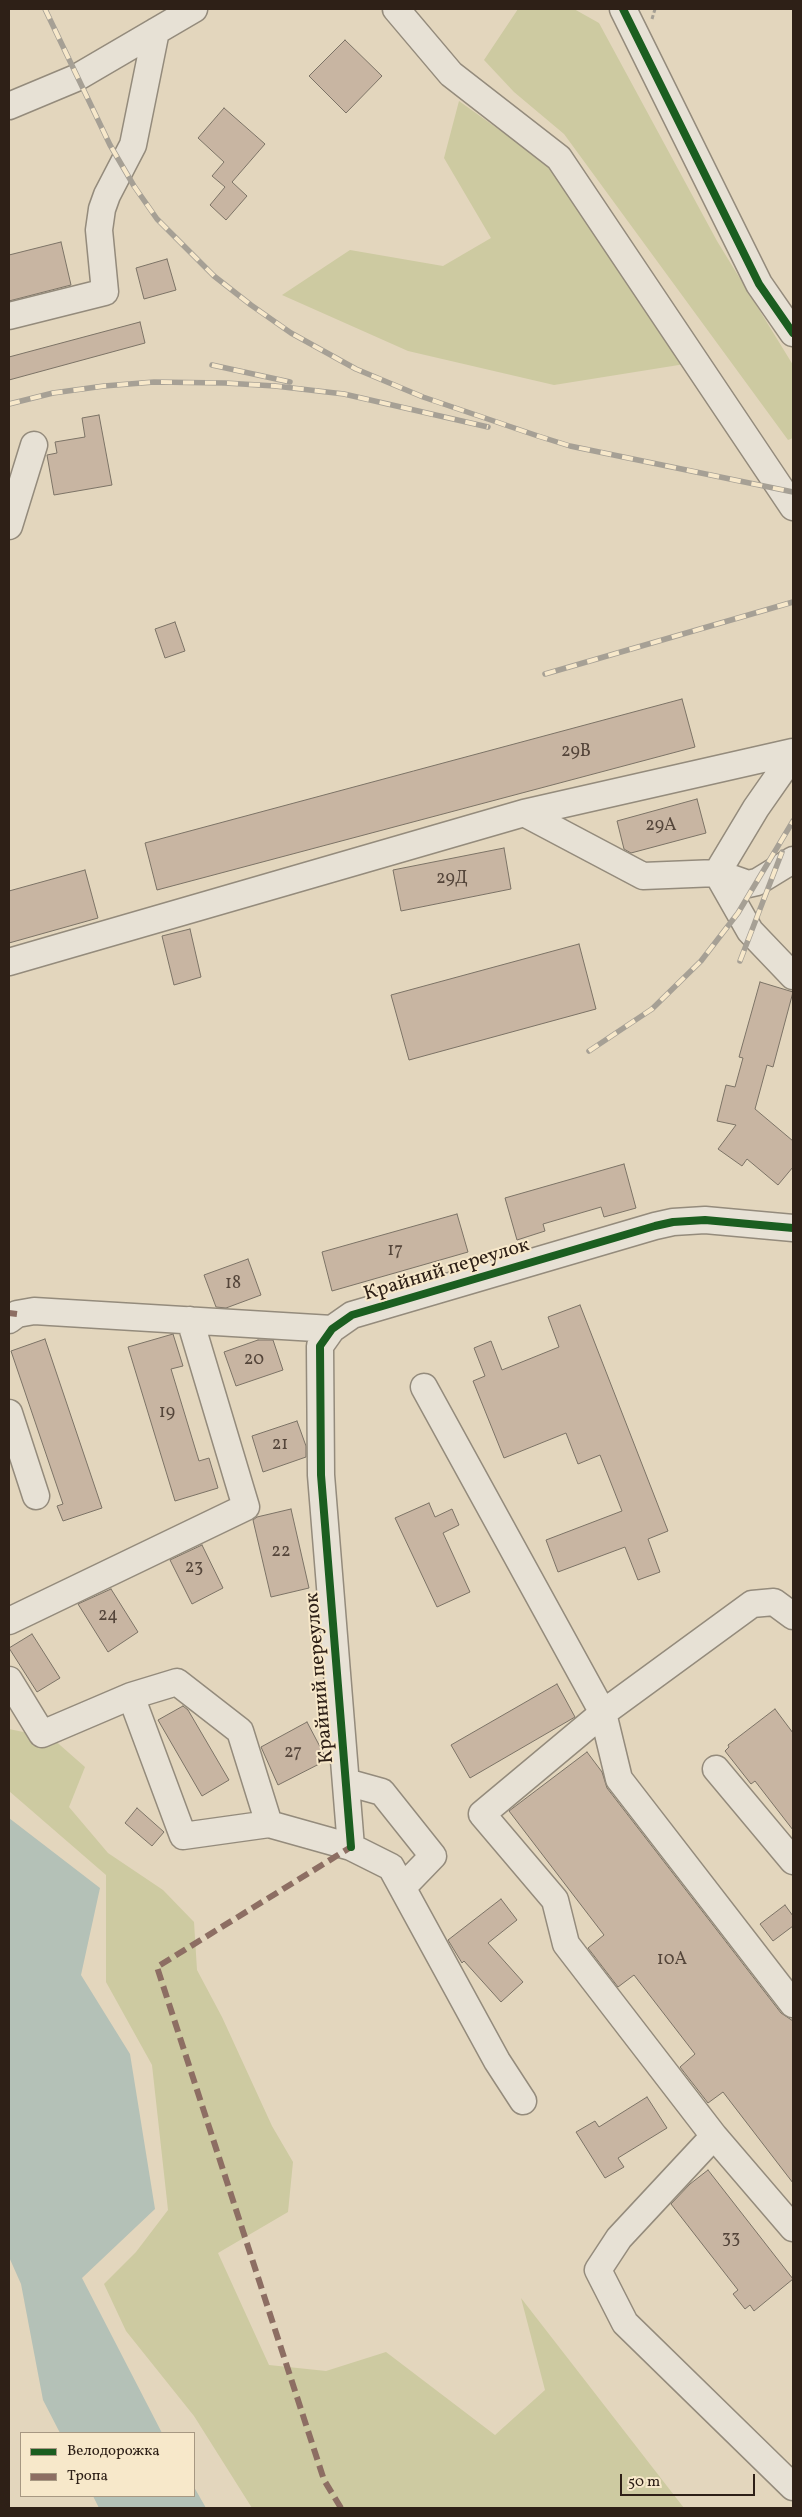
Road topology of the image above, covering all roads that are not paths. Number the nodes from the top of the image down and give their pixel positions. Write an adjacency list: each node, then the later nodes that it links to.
1 (194, 9): 4 (street)
2 (396, 9): 9 (street)
3 (623, 9): 7 (street)
4 (156, 31): 5 (street); 6 (street)
5 (9, 106)
6 (9, 316)
7 (793, 333)
8 (34, 445): 10 (street)
9 (793, 506)
10 (9, 526)
11 (793, 753): 12 (street); 14 (street)
12 (524, 813): 14 (street); 15 (street)
13 (793, 860): 14 (street)
14 (717, 873): 16 (street)
15 (9, 962)
16 (793, 976)
17 (793, 1228): 20 (street, Крайний переулок)
18 (9, 1320): 19 (street)
19 (190, 1320): 20 (street); 25 (street)
20 (332, 1329): 30 (street, Крайний переулок)
21 (424, 1387): 28 (street)
22 (9, 1413): 23 (street)
23 (36, 1496)
24 (793, 1616): 28 (street)
25 (9, 1621)
26 (9, 1680): 27 (street)
27 (131, 1696): 31 (street); 31 (street)
28 (603, 1713): 35 (street); 37 (street)
29 (716, 1769): 33 (street)
30 (346, 1782): 32 (street, Крайний переулок); 34 (street)
31 (268, 1824): 32 (street)
32 (351, 1847): 34 (street)
33 (793, 1861)
34 (403, 1887): 36 (street)
35 (793, 2004)
36 (523, 2102)
37 (714, 2136): 38 (street); 39 (street)
38 (793, 2228)
39 (793, 2487)

